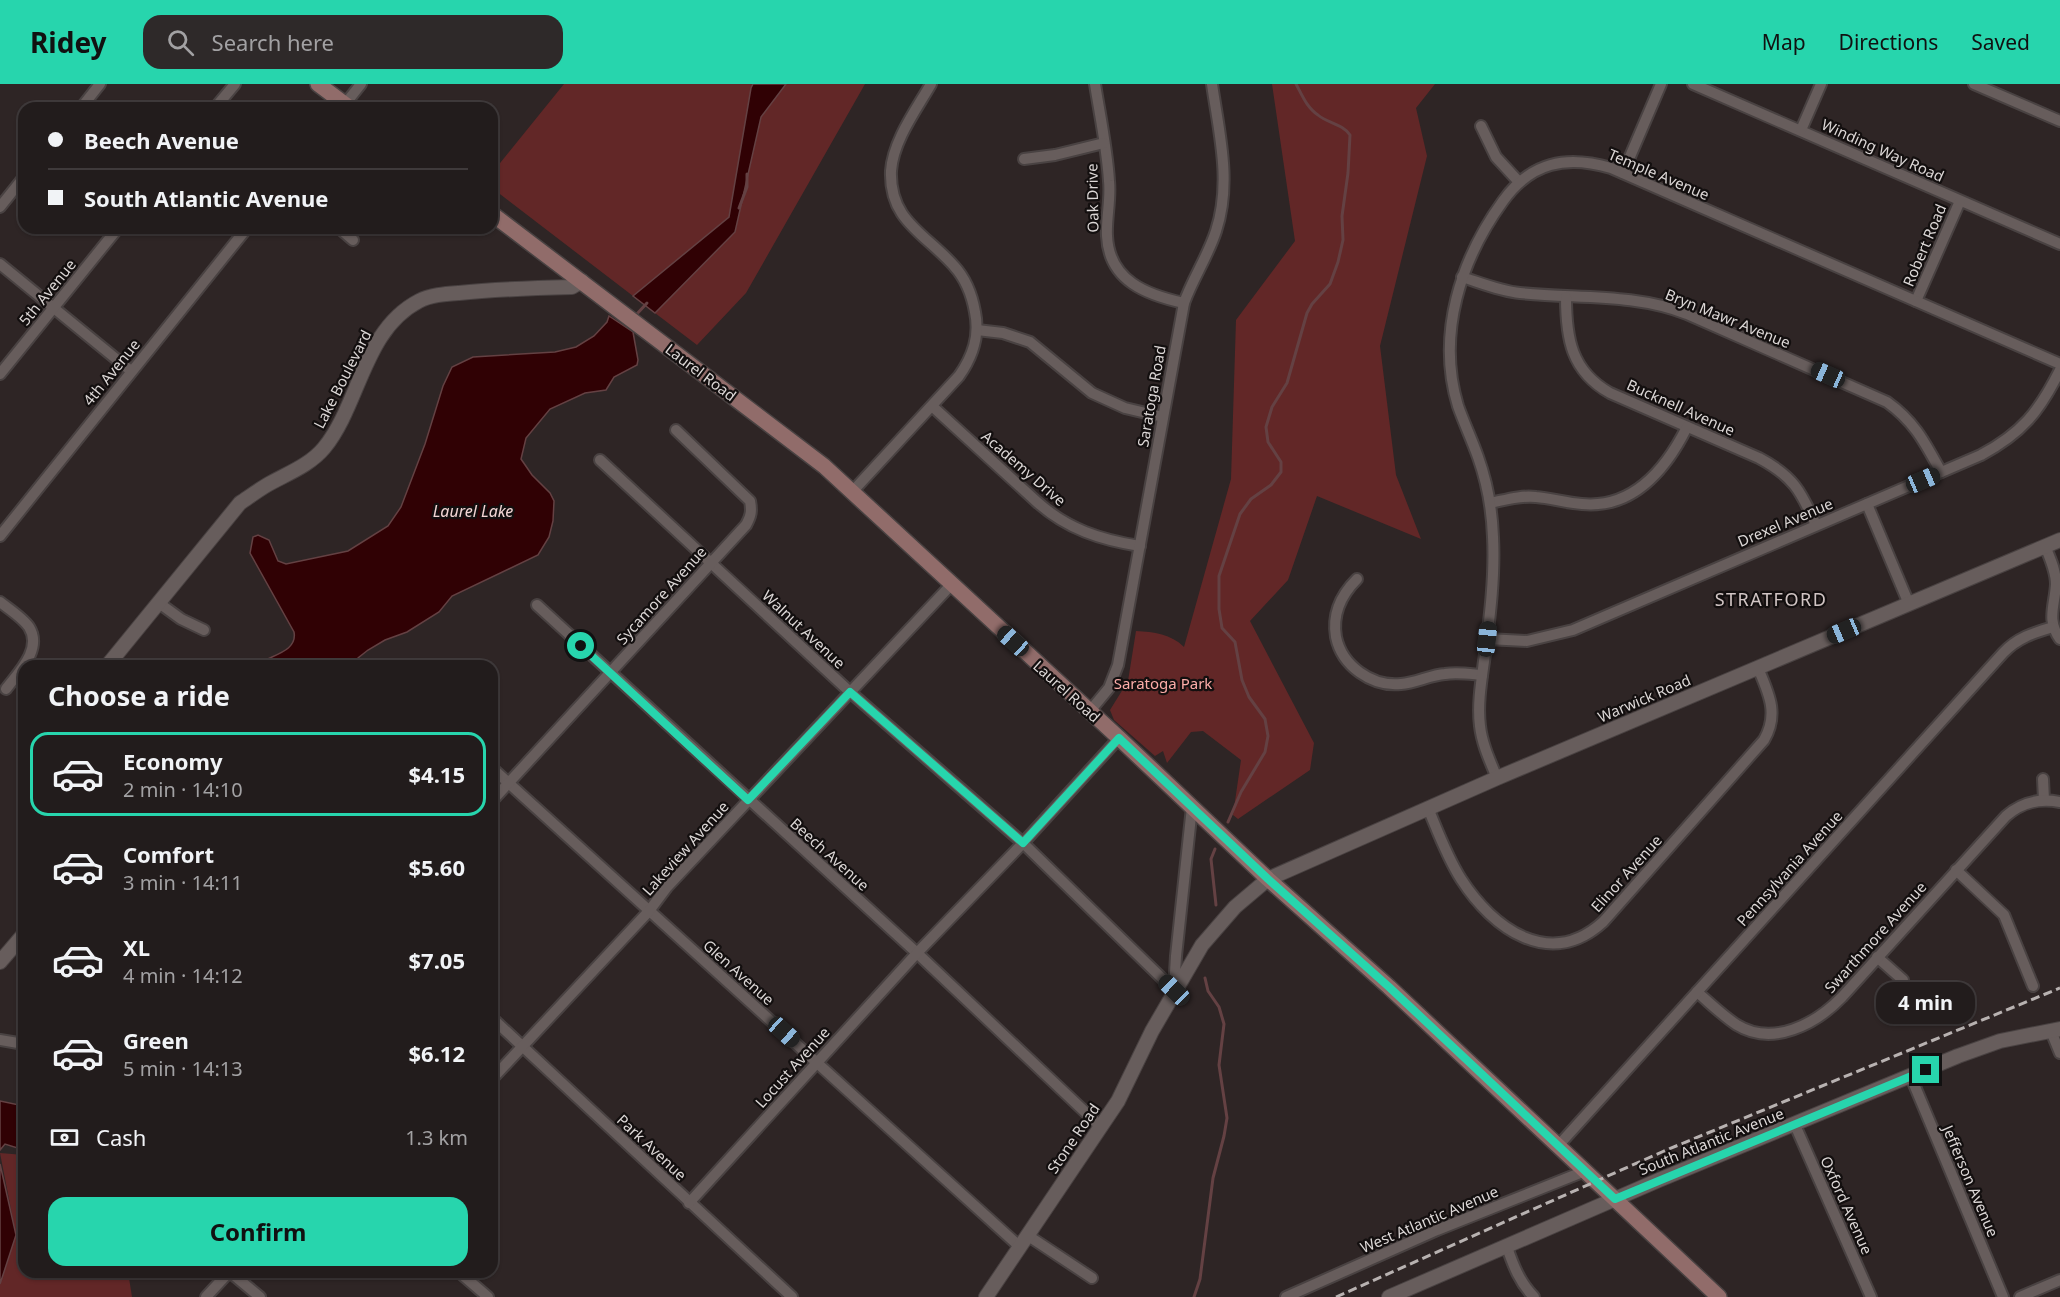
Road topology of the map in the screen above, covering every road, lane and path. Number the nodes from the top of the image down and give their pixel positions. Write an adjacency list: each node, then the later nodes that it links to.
1 (100, 84): 12 (street)
2 (235, 84): 13 (street)
3 (318, 84): 14 (main road)
4 (361, 84): 15 (street)
5 (930, 84): 39 (street)
6 (1095, 84): 19 (street, Oak Drive)
7 (1212, 84): 37 (street, Saratoga Road)
8 (1661, 84): 21 (street)
9 (1693, 84): 18 (street, Winding Way Road)
10 (1821, 84): 18 (street)
11 (1974, 84): 16 (street)
12 (86, 102)
13 (220, 102)
14 (340, 102)
15 (349, 102)
16 (2060, 121)
17 (1481, 126): 22 (street)
18 (1801, 130): 24 (street, Winding Way Road)
19 (1104, 143): 20 (street); 37 (street, Oak Drive)
20 (1024, 159)
21 (1623, 173): 22 (street, Temple Avenue); 36 (street, Temple Avenue)
22 (1519, 182): 33 (street, Temple Avenue)
23 (18, 184): 25 (street)
24 (1960, 201): 31 (street, Winding Way Road); 36 (street, Robert Road)
25 (0, 207)
26 (498, 218): 34 (main road, Laurel Road)
27 (113, 234): 38 (street, 5th Avenue)
28 (242, 234): 42 (street, 4th Avenue)
29 (346, 234): 30 (street)
30 (353, 240)
31 (2060, 244)
32 (0, 264): 38 (street)
33 (1462, 277): 35 (street, Bryn Mawr Avenue); 51 (street, Temple Avenue)
34 (582, 281): 50 (main road, Laurel Road); 62 (street, Lake Boulevard)
35 (1566, 297): 46 (street, Bucknell Avenue); 49 (street, Bryn Mawr Avenue)
36 (1916, 301): 40 (street, Temple Avenue)
37 (1184, 303): 45 (street, Saratoga Road)
38 (54, 308): 42 (street); 43 (street, 5th Avenue)
39 (977, 330): 44 (street); 45 (street)
40 (2060, 364)
41 (2060, 370): 49 (street, Drexel Avenue)
42 (131, 371): 54 (street, 4th Avenue)
43 (0, 374)
44 (932, 406): 50 (street); 56 (street, Academy Drive)
45 (1163, 417): 56 (street, Saratoga Road)
46 (1687, 427): 51 (street); 53 (street, Bucknell Avenue)
47 (676, 430): 58 (street, Sycamore Avenue)
48 (600, 460): 58 (street, Walnut Avenue)
49 (1941, 472): 52 (street, Drexel Avenue)
50 (852, 492): 60 (main road, Laurel Road)
51 (1490, 503): 67 (street, Temple Avenue)
52 (1867, 504): 53 (street, Drexel Avenue); 63 (street)
53 (1816, 525): 67 (street, Drexel Avenue)
54 (0, 536)
55 (2060, 540): 57 (street, Warwick Road)
56 (1140, 546): 77 (street, Saratoga Road)
57 (2045, 546): 63 (street, Warwick Road); 65 (street)
58 (711, 563): 73 (street, Sycamore Avenue); 76 (street, Walnut Avenue)
59 (1357, 579): 74 (street)
60 (951, 585): 76 (street, Lakeview Avenue); 77 (main road, Laurel Road)
61 (0, 603): 69 (street)
62 (159, 603): 66 (street); 70 (street, Lake Boulevard)
63 (1909, 604): 71 (street, Warwick Road)
64 (537, 605): 73 (street, Beech Avenue)
65 (2053, 627): 68 (street); 101 (street, Pennsylvania Avenue)
66 (204, 630)
67 (1487, 639): 74 (street, Temple Avenue)
68 (2060, 639)
69 (27, 660)
70 (112, 660)
71 (1758, 668): 80 (street, Warwick Road); 88 (street, Elinor Avenue)
72 (18, 673): 75 (street)
73 (610, 673): 82 (street, Sycamore Avenue); 84 (street, Beech Avenue)
74 (1482, 675): 80 (street, Temple Avenue)
75 (6, 689)
76 (850, 692): 84 (street, Lakeview Avenue); 89 (street, Walnut Avenue)
77 (1090, 711): 78 (main road, Laurel Road)
78 (1119, 738): 87 (main road, Laurel Road); 89 (street, Locust Avenue)
79 (498, 773): 82 (street, Glen Avenue)
80 (1497, 778): 88 (street, Warwick Road)
81 (2043, 778): 85 (street)
82 (509, 783): 83 (street, Sycamore Avenue); 93 (street, Glen Avenue)
83 (498, 795)
84 (748, 800): 93 (street, Lakeview Avenue); 95 (street, Beech Avenue)
85 (2044, 800): 86 (street, Swarthmore Avenue); 90 (street, Swarthmore Avenue)
86 (2060, 802)
87 (1192, 807): 91 (main road, Laurel Road); 100 (street, Stone Road)
88 (1428, 808): 91 (street, Warwick Road)
89 (1023, 843): 95 (street, Locust Avenue); 100 (street, Walnut Avenue)
90 (1956, 870): 96 (street, Swarthmore Avenue); 99 (street)
91 (1268, 879): 92 (street, Warwick Road); 113 (main road, Laurel Road)
92 (1246, 897): 100 (street, Stone Road)
93 (649, 911): 106 (street, Lakeview Avenue); 108 (street, Glen Avenue)
94 (18, 940): 97 (street)
95 (917, 953): 108 (street, Locust Avenue); 112 (street, Beech Avenue)
96 (1877, 957): 98 (street); 101 (street, Swarthmore Avenue)
97 (0, 962)
98 (1903, 980)
99 (2033, 986)
100 (1174, 990): 112 (street, Stone Road)
101 (1697, 992): 113 (street, Pennsylvania Avenue)
102 (498, 1024): 106 (street, Park Avenue)
103 (2055, 1030): 107 (street); 110 (street, South Atlantic Avenue)
104 (0, 1040): 105 (street)
105 (18, 1043)
106 (522, 1046): 109 (street, Lakeview Avenue); 116 (street, Park Avenue)
107 (2060, 1053)
108 (817, 1062): 116 (street, Locust Avenue); 117 (street, Glen Avenue)
109 (498, 1072)
110 (1911, 1077): 111 (street, South Atlantic Avenue); 134 (street, Jefferson Avenue)
111 (1795, 1125): 115 (street, South Atlantic Avenue); 133 (street, Oxford Avenue)
112 (1101, 1126): 117 (street, Stone Road)
113 (1558, 1146): 114 (main road, Laurel Road)
114 (1585, 1171): 115 (main road, Laurel Road); 130 (street, West Atlantic Avenue)
115 (1615, 1199): 118 (street, South Atlantic Avenue); 124 (main road, Laurel Road)
116 (689, 1203): 128 (street, Park Avenue)
117 (1023, 1241): 122 (street, Glen Avenue); 129 (street, Stone Road)
118 (1507, 1247): 131 (street, South Atlantic Avenue); 132 (street)
119 (223, 1278): 125 (street)
120 (236, 1278): 126 (street)
121 (465, 1278): 127 (street)
122 (1092, 1278)
123 (2060, 1280): 135 (street)
124 (1710, 1294)
125 (206, 1297)
126 (260, 1297)
127 (486, 1297)
128 (792, 1297)
129 (986, 1297)
130 (1286, 1297)
131 (1389, 1297)
132 (1534, 1297)
133 (1871, 1297)
134 (2003, 1297)
135 (2020, 1297)

